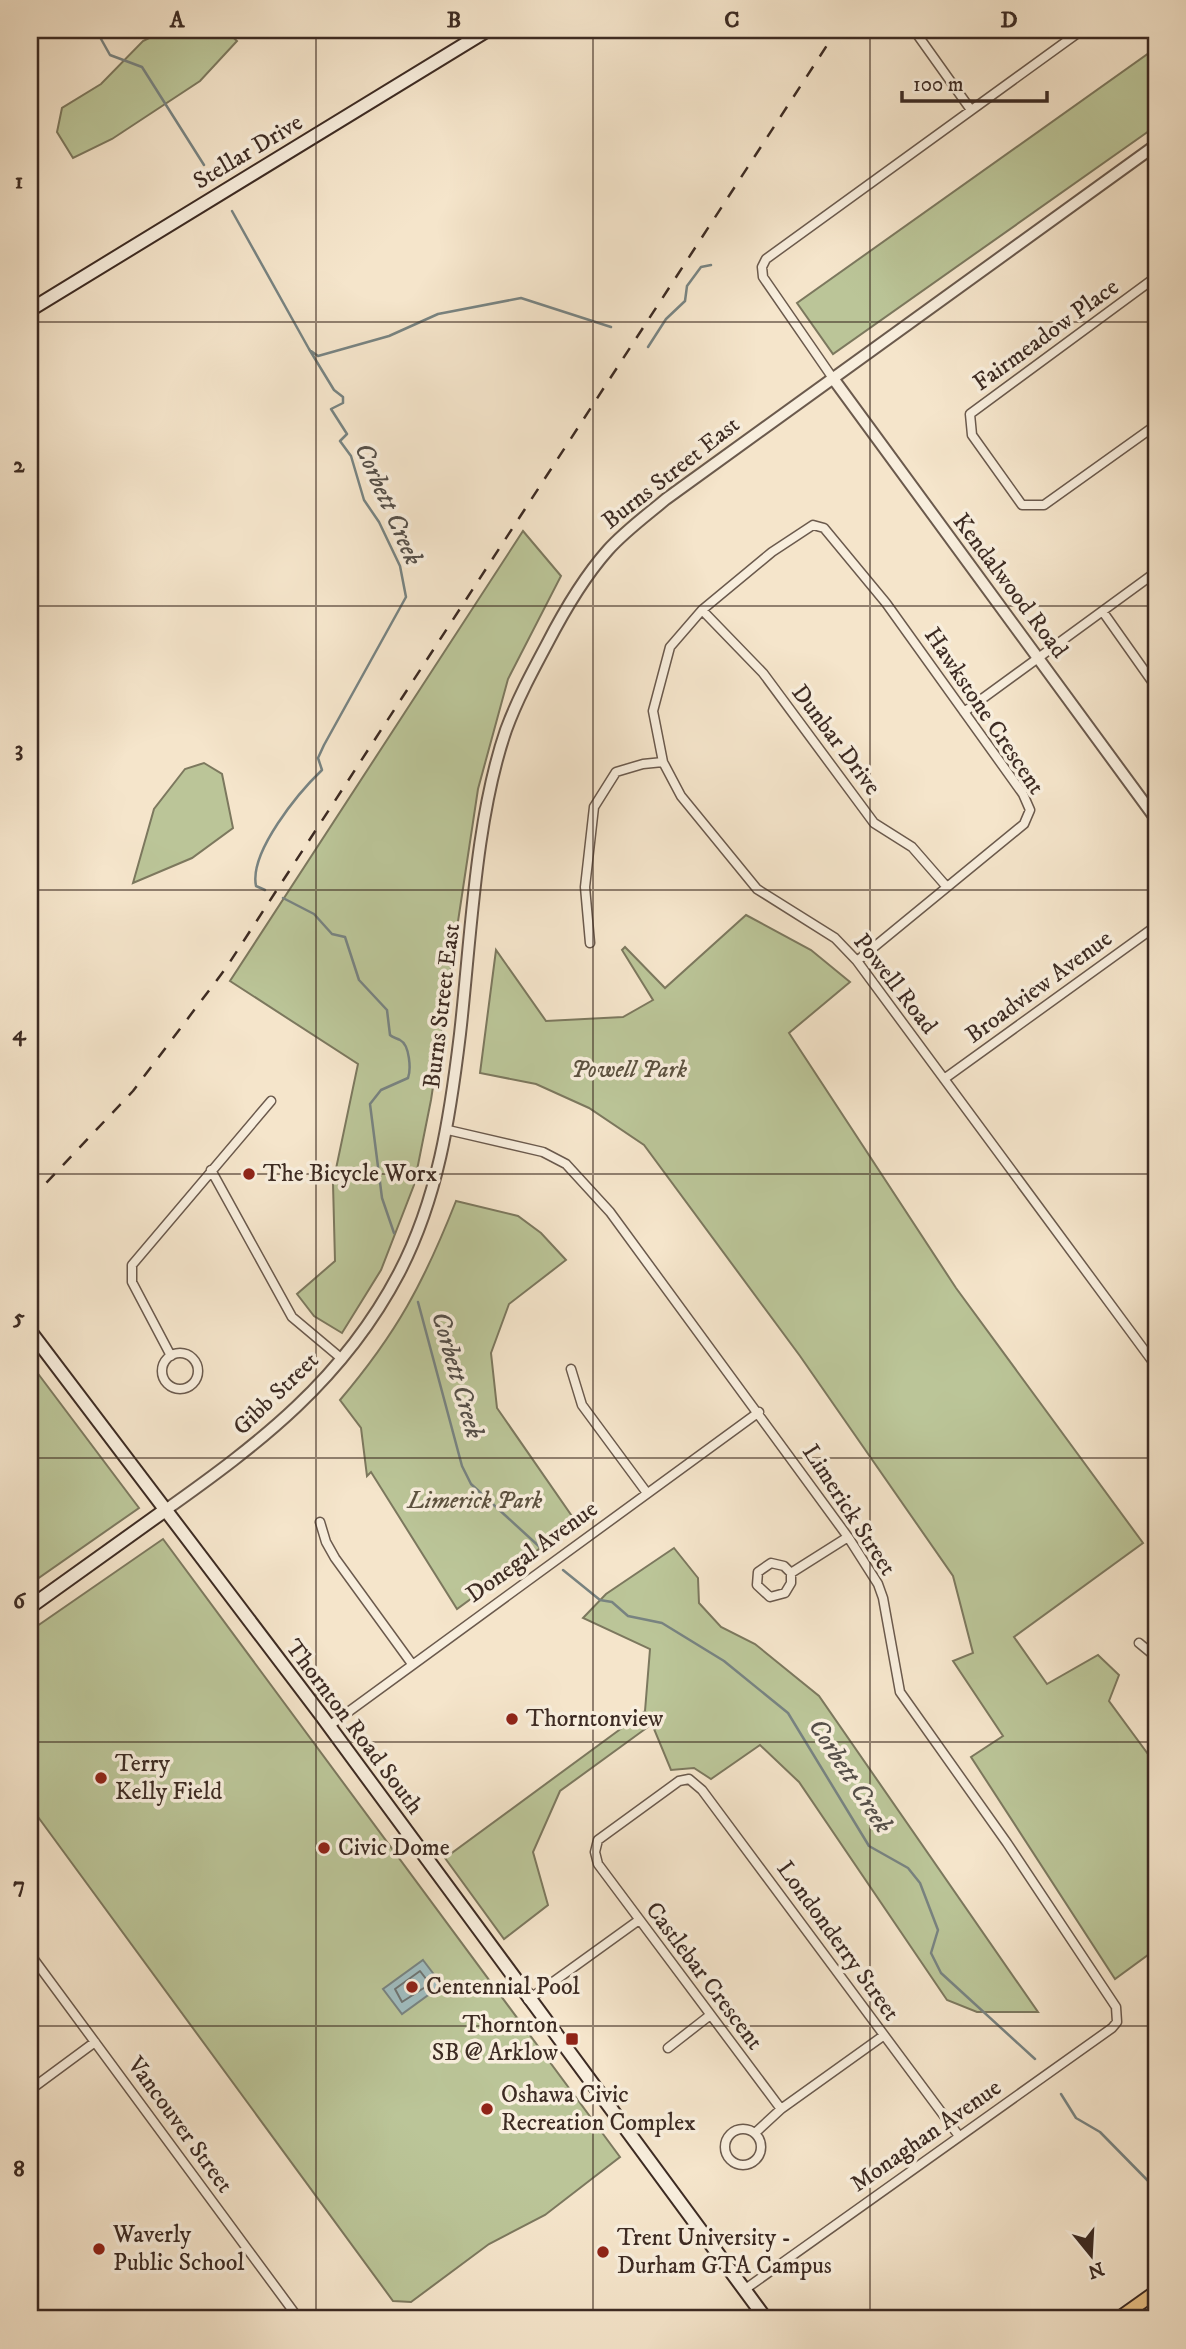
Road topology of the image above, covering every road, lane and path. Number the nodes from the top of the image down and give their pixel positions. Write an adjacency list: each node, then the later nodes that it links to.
1 (488, 30): 7 (main road, Stellar Drive)
2 (914, 30): 4 (street)
3 (1082, 30): 4 (street)
4 (971, 110): 8 (street)
5 (1156, 145): 8 (street, Burns Street East)
6 (1156, 277): 9 (street, Fairmeadow Place)
7 (30, 310)
8 (832, 377): 14 (street, Kendalwood Road); 25 (street, Burns Street East)
9 (1156, 425)
10 (813, 525): 12 (street, Powell Road); 16 (street, Hawkstone Crescent)
11 (1156, 572): 13 (street)
12 (702, 610): 17 (street, Powell Road); 19 (street, Dunbar Drive)
13 (1103, 612): 14 (street); 15 (street)
14 (1037, 659): 16 (street); 18 (street, Kendalwood Road)
15 (1156, 687)
16 (964, 712): 19 (street, Hawkstone Crescent)
17 (663, 762): 21 (street); 22 (street, Powell Road)
18 (1156, 818)
19 (946, 886): 22 (street, Hawkstone Crescent)
20 (1156, 926): 23 (street, Broadview Avenue)
21 (590, 943)
22 (857, 961): 23 (street, Powell Road)
23 (944, 1079): 30 (street, Powell Road)
24 (271, 1101): 26 (street)
25 (448, 1130): 29 (street, Gibb Street); 32 (street, Limerick Street)
26 (211, 1170): 28 (street); 29 (street)
27 (30, 1331): 34 (main road, Thornton Road South)
28 (171, 1356): 28 (street)
29 (342, 1359): 34 (street, Gibb Street)
30 (1156, 1366)
31 (571, 1369): 33 (street)
32 (759, 1412): 33 (street, Donegal Avenue); 36 (street, Limerick Street)
33 (647, 1493): 41 (street, Donegal Avenue)
34 (164, 1511): 38 (main road, Gibb Street); 42 (main road, Thornton Road South)
35 (320, 1522): 41 (street)
36 (848, 1537): 37 (street); 47 (street, Limerick Street)
37 (791, 1573): 37 (street)
38 (30, 1606)
39 (1139, 1643): 40 (street)
40 (1156, 1657)
41 (412, 1664): 42 (street, Donegal Avenue)
42 (329, 1726): 46 (main road, Thornton Road South)
43 (679, 1781): 44 (street, Castlebar Crescent); 49 (street, Londonderry Street)
44 (639, 1920): 46 (street); 48 (street, Castlebar Crescent)
45 (30, 1954): 50 (street, Vancouver Street)
46 (528, 2000): 56 (main road, Thornton Road South)
47 (1116, 2007): 55 (street, Monaghan Avenue)
48 (709, 2016): 51 (street); 53 (street, Castlebar Crescent)
49 (883, 2035): 53 (street); 55 (street, Londonderry Street)
50 (95, 2042): 52 (street); 58 (street, Vancouver Street)
51 (668, 2048)
52 (30, 2090)
53 (781, 2109): 54 (street)
54 (755, 2133): 54 (street)
55 (959, 2136): 56 (street, Monaghan Avenue)
56 (744, 2290): 59 (main road, Thornton Road South)
57 (1156, 2292): 60 (main road)
58 (299, 2319)
59 (766, 2319)
60 (1118, 2319)

